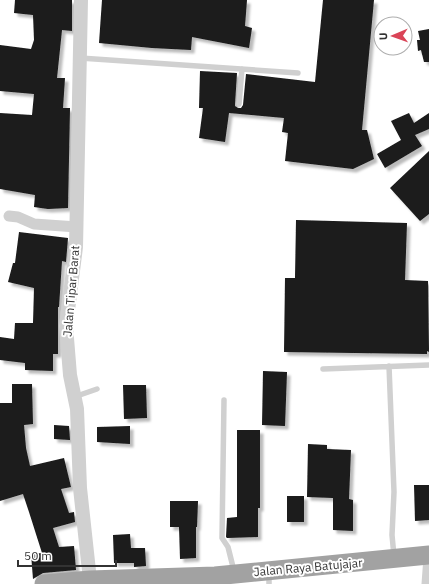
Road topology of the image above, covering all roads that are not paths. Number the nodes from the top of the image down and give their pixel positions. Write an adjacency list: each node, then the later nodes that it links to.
1 (81, 0): 2 (street, Jalan Tipar Barat)
2 (79, 58): 3 (lane); 7 (street, Jalan Tipar Barat)
3 (242, 69): 4 (lane); 5 (lane)
4 (298, 73)
5 (239, 104)
6 (9, 216): 7 (street)
7 (76, 227): 12 (street, Jalan Tipar Barat)
8 (429, 365): 9 (lane)
9 (389, 366): 10 (lane); 15 (lane)
10 (322, 369)
11 (97, 389): 12 (lane)
12 (74, 397): 18 (street, Jalan Tipar Barat)
13 (224, 400): 16 (lane)
14 (429, 556): 15 (highway, Jalan Raya Batujajar); 21 (street)
15 (394, 559): 17 (highway, Jalan Raya Batujajar)
16 (235, 574): 17 (highway, Jalan Raya Batujajar); 19 (highway, Jalan Raya Batujajar)
17 (269, 578)
18 (90, 580): 19 (highway, Jalan Raya Batujajar); 20 (highway, Jalan Raya Batujajar)
19 (178, 581)
20 (44, 584)
21 (427, 584)

